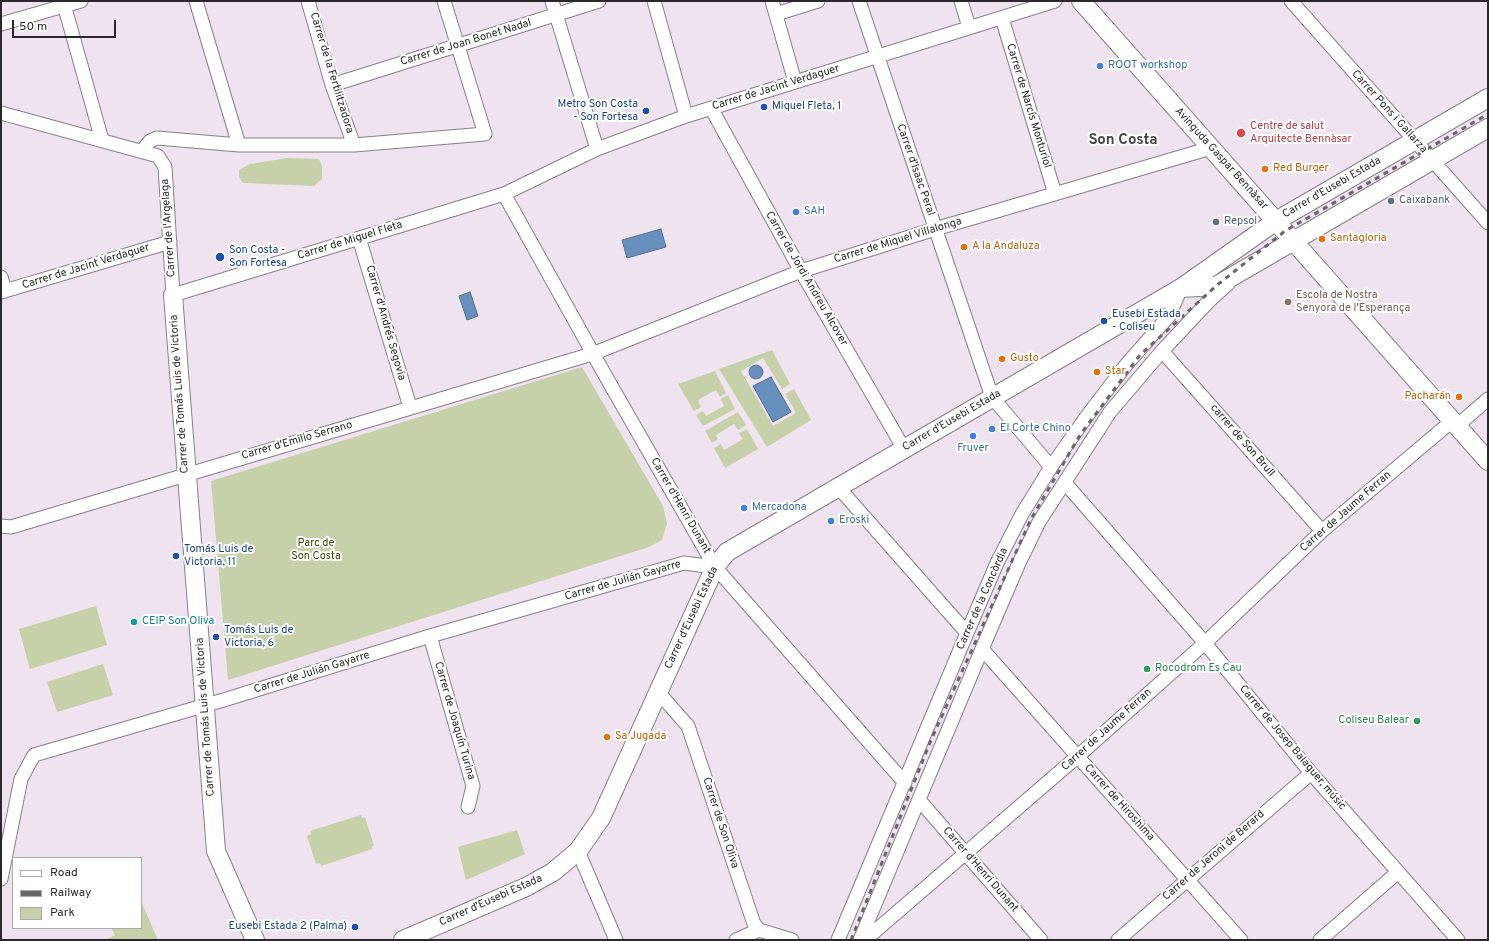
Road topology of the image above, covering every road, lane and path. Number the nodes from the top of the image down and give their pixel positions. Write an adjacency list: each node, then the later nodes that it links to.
1 (81, 1): 15 (street)
2 (196, 1): 32 (street)
3 (308, 1): 24 (street, Carrer de la Fertilitzadora)
4 (444, 1): 21 (street)
5 (552, 1): 16 (street)
6 (599, 1): 16 (street, Carrer de Joan Bonet Nadal)
7 (654, 1): 28 (street)
8 (772, 1): 17 (street)
9 (818, 1): 17 (street)
10 (859, 1): 22 (street, Carrer d'Isaac Peral)
11 (961, 1): 20 (street)
12 (1055, 1): 18 (street, Carrer de Jacint Verdaguer)
13 (1081, 1): 34 (main road, Avinguda Gaspar Bennàsar)
14 (1291, 1): 31 (street, Carrer Pons i Gallarza)
15 (63, 3): 19 (street); 30 (street)
16 (556, 14): 21 (street, Carrer de Joan Bonet Nadal); 35 (street)
17 (776, 14): 23 (street)
18 (1002, 18): 20 (street, Carrer de Jacint Verdaguer); 39 (street, Carrer de Narcís Monturiol)
19 (1, 24)
20 (969, 27): 22 (street, Carrer de Jacint Verdaguer)
21 (458, 45): 24 (street, Carrer de Joan Bonet Nadal); 33 (street)
22 (876, 57): 23 (street, Carrer de Jacint Verdaguer); 42 (street, Carrer d'Isaac Peral)
23 (795, 82): 26 (street, Carrer de Jacint Verdaguer)
24 (332, 85): 33 (street, Carrer de la Fertilitzadora)
25 (1488, 98): 31 (main road, Carrer d'Eusebi Estada)
26 (711, 108): 28 (street, Carrer de Jacint Verdaguer); 47 (street, Carrer de Jordi Andreu Alcover)
27 (1, 113): 30 (street, Carrer de l'Argelaga)
28 (686, 116): 35 (street, Carrer de Jacint Verdaguer)
29 (1488, 128): 37 (main road, Carrer d'Eusebi Estada)
30 (102, 140): 36 (street, Carrer de l'Argelaga)
31 (1414, 141): 37 (street, Carrer Pons i Gallarza); 40 (main road, Carrer d'Eusebi Estada)
32 (239, 145): 33 (street); 36 (street)
33 (354, 145)
34 (1211, 148): 39 (street, Carrer de Miquel Villalonga); 40 (main road, Avinguda Gaspar Bennàsar)
35 (597, 149): 38 (street, Carrer de Jacint Verdaguer)
36 (142, 151): 45 (street, Carrer de l'Argelaga)
37 (1432, 160): 41 (street, Carrer Pons i Gallarza); 44 (main road, Carrer d'Eusebi Estada)
38 (504, 194): 43 (street, Carrer de Miguel Fleta); 53 (street, Carrer d'Henri Dunant)
39 (1055, 194): 42 (street, Carrer de Miquel Villalonga)
40 (1276, 221): 44 (main road, Avinguda Gaspar Bennàsar); 49 (main road, Carrer d'Eusebi Estada)
41 (1488, 223)
42 (935, 229): 47 (street, Carrer de Miquel Villalonga); 54 (street, Carrer d'Isaac Peral)
43 (359, 238): 51 (street, Carrer de Miguel Fleta); 56 (street, Carrer d'Andrés Segovia)
44 (1293, 241): 46 (main road, Carrer d'Eusebi Estada); 57 (main road, Avinguda Gaspar Bennàsar)
45 (170, 242): 50 (street, Carrer de Jacint Verdaguer); 51 (street, Carrer de l'Argelaga)
46 (1245, 270): 49 (main road, Carrer d'Eusebi Estada); 52 (street, Carrer d'Eusebi Estada)
47 (801, 271): 53 (street, Carrer de Miquel Villalonga); 58 (street, Carrer de Jordi Andreu Alcover)
48 (1, 277): 50 (street)
49 (1181, 288): 54 (main road, Carrer d'Eusebi Estada); 60 (street, Carrer de la Concòrdia)
50 (3, 292)
51 (173, 295): 61 (main road, Carrer de Tomás Luis de Victoria)
52 (1162, 351): 62 (street, Carrer de la Concòrdia); 65 (street, carrer de Son Brull)
53 (592, 354): 56 (street, Carrer d'Emilio Serrano); 66 (street, Carrer d'Henri Dunant)
54 (992, 398): 58 (main road, Carrer d'Eusebi Estada); 60 (street)
55 (1488, 399): 57 (street, Carrer de Jaume Ferran)
56 (410, 407): 61 (street, Carrer d'Emilio Serrano)
57 (1455, 423): 59 (main road, Avinguda Gaspar Bennàsar); 65 (street, Carrer de Jaume Ferran)
58 (904, 449): 63 (main road, Carrer d'Eusebi Estada)
59 (1488, 461)
60 (1051, 467): 67 (street, Carrer de la Concòrdia)
61 (186, 474): 64 (street, Carrer d'Emilio Serrano); 72 (main road, Carrer de Tomás Luis de Victoria)
62 (1065, 482): 69 (street, Carrer de Josep Balaguer, músic); 70 (street, Carrer de la Concòrdia)
63 (838, 487): 66 (main road, Carrer d'Eusebi Estada); 67 (street)
64 (1, 526)
65 (1322, 531): 69 (street, Carrer de Jaume Ferran)
66 (715, 567): 68 (street, Carrer de Julián Gayarre); 71 (main road, Carrer d'Eusebi Estada); 75 (street, Carrer d'Henri Dunant)
67 (967, 633): 75 (street, Carrer de la Concòrdia)
68 (430, 636): 72 (street, Carrer de Julián Gayarre); 77 (street, Carrer de Joaquín Turina)
69 (1205, 642): 73 (street, Carrer de Jaume Ferran); 74 (street, Carrer de Josep Balaguer, músic)
70 (982, 649): 73 (street, Carrer de Hiroshima); 76 (street, Carrer de la Concòrdia)
71 (658, 692): 78 (main road, Carrer d'Eusebi Estada); 83 (street, Carrer de Son Oliva)
72 (205, 705): 81 (street, Carrer de Julián Gayarre); 84 (main road, Carrer de Tomás Luis de Victoria)
73 (1078, 756): 79 (street, Carrer de Jaume Ferran); 82 (street, Carrer de Hiroshima)
74 (1311, 773): 80 (street, Carrer de Josep Balaguer, músic); 82 (street, Carrer de Jeroni de Berard)
75 (905, 783): 89 (street, Carrer de la Concòrdia)
76 (920, 801): 79 (street, Carrer d'Henri Dunant); 90 (street, Carrer de la Concòrdia)
77 (468, 807)
78 (578, 850): 85 (main road, Carrer d'Eusebi Estada); 86 (street)
79 (965, 853): 91 (street, Carrer de Jaume Ferran); 92 (street, Carrer d'Henri Dunant)
80 (1398, 872): 95 (street); 96 (street, Carrer de Josep Balaguer, músic)
81 (1, 879)
82 (1186, 879): 93 (street, Carrer de Jeroni de Berard); 94 (street, Carrer de Hiroshima)
83 (759, 930): 87 (street); 88 (street)
84 (255, 940)
85 (403, 940)
86 (616, 940)
87 (736, 940)
88 (792, 940)
89 (838, 940)
90 (860, 940)
91 (865, 940)
92 (1041, 940)
93 (1118, 940)
94 (1241, 940)
95 (1320, 940)
96 (1458, 940)

